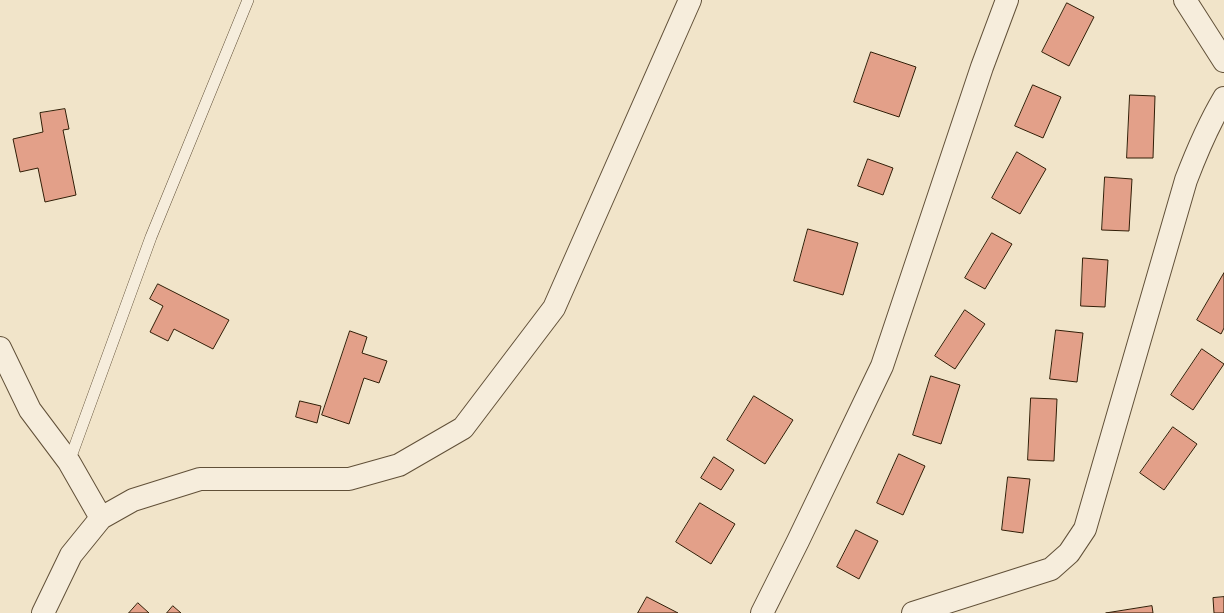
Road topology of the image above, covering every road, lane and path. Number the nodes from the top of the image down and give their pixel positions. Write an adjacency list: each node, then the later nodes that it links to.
1 (248, 0): 8 (lane)
2 (690, 0): 9 (street)
3 (1007, 0): 11 (street)
4 (1185, 0): 5 (street)
5 (1224, 61)
6 (1224, 98): 12 (street)
7 (0, 348): 8 (street)
8 (70, 462): 9 (street)
9 (101, 518): 10 (street)
10 (43, 613)
11 (762, 613)
12 (913, 613)

